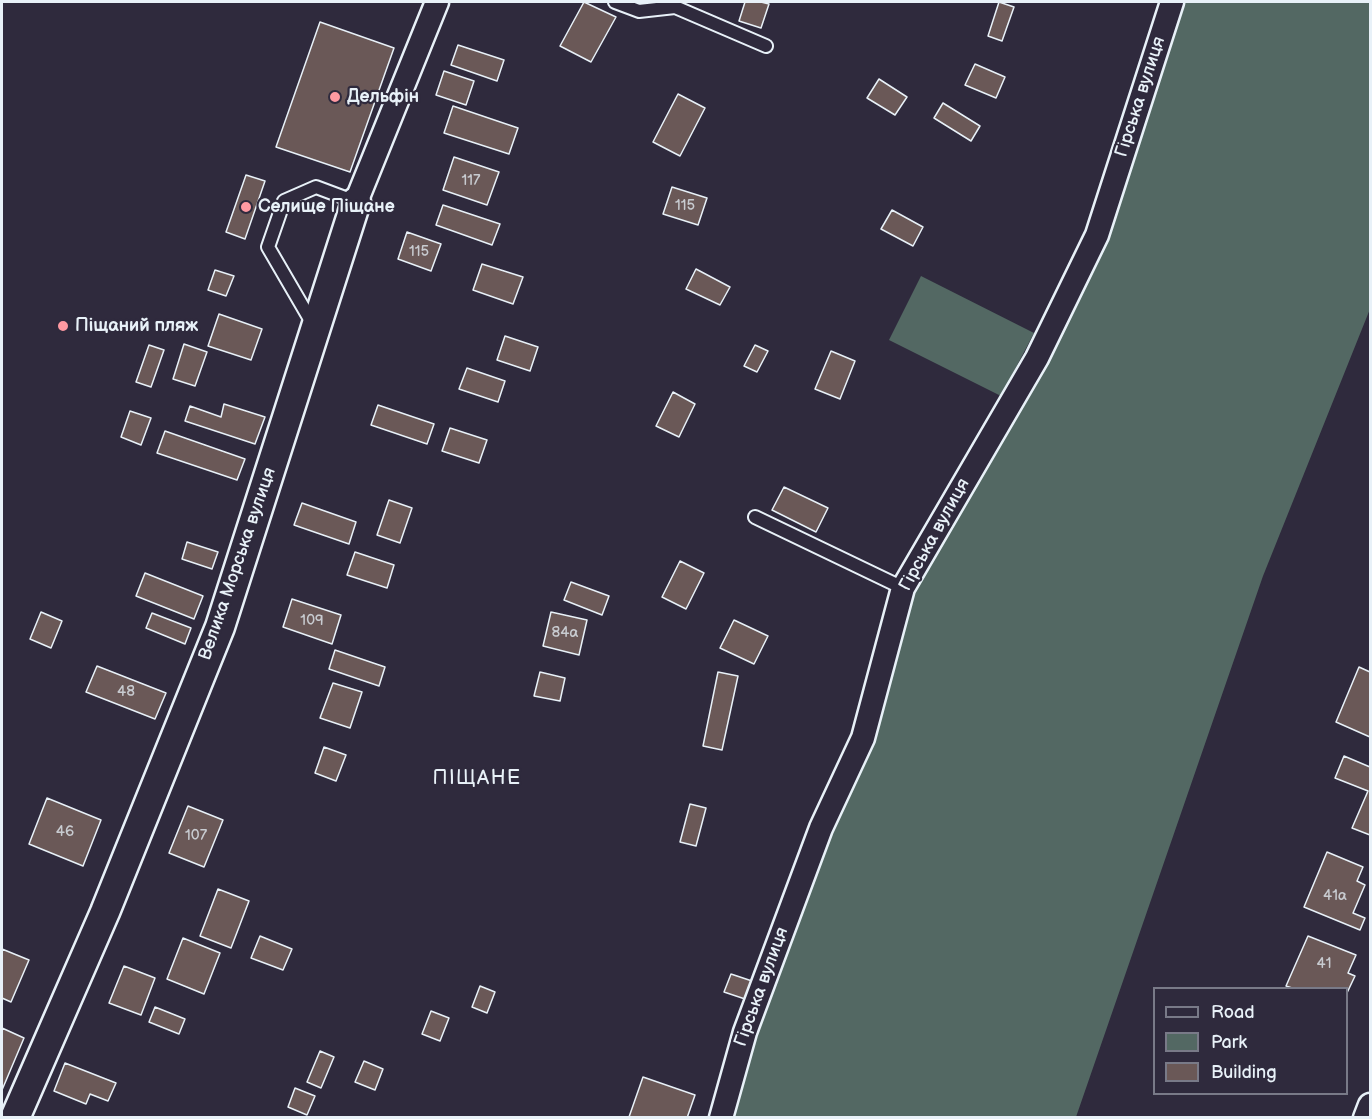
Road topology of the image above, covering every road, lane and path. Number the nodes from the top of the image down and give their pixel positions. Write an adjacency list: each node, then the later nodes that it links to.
1 (437, 2): 5 (street, Велика Морська вулиця)
2 (615, 2): 4 (lane)
3 (1172, 2): 8 (street, Гірська вулиця)
4 (766, 46)
5 (356, 202): 6 (street, Велика Морська вулиця); 6 (lane)
6 (315, 329): 10 (street, Велика Морська вулиця)
7 (756, 517): 8 (lane)
8 (903, 588): 11 (street, Гірська вулиця)
9 (1371, 1105): 12 (street)
10 (15, 1118)
11 (721, 1118)
12 (1365, 1118)

